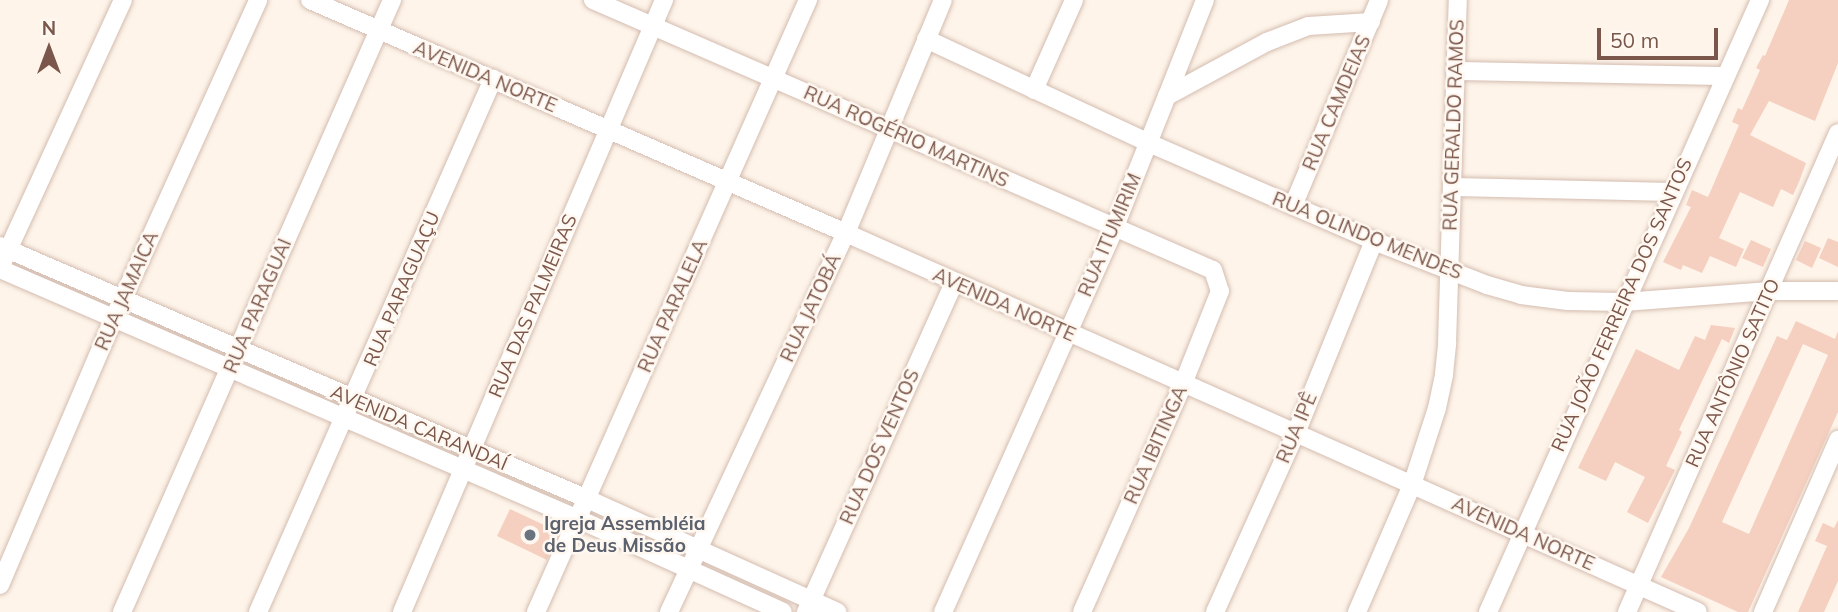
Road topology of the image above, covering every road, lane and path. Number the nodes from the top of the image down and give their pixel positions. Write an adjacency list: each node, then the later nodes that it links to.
1 (123, 0): 35 (street)
2 (258, 0): 42 (street, RUA JAMAICA)
3 (310, 0): 16 (street, AVENIDA NORTE)
4 (392, 0): 16 (street, RUA PARAGUAI)
5 (593, 0): 15 (street, RUA ROGÉRIO MARTINS)
6 (664, 0): 15 (street, RUA DAS PALMEIRAS)
7 (808, 0): 21 (street, RUA PARALELA)
8 (943, 0): 17 (street, RUA JATOBÁ)
9 (1074, 0): 22 (street)
10 (1205, 0): 23 (street, RUA ITUMIRIM)
11 (1379, 0): 14 (street, RUA CAMDEIAS)
12 (1458, 0): 18 (street, RUA GERALDO RAMOS)
13 (1760, 0): 19 (street, RUA JOÃO FERREIRA DOS SANTOS)
14 (1371, 22): 23 (street); 31 (street, RUA CAMDEIAS)
15 (651, 26): 21 (street, RUA ROGÉRIO MARTINS); 24 (street, RUA DAS PALMEIRAS)
16 (377, 31): 20 (street, AVENIDA NORTE); 46 (street, RUA PARAGUAI)
17 (926, 40): 22 (street, RUA OLINDO MENDES); 25 (street, RUA JATOBÁ)
18 (1455, 71): 19 (street); 29 (street, RUA GERALDO RAMOS)
19 (1725, 76): 30 (street, RUA JOÃO FERREIRA DOS SANTOS)
20 (493, 79): 24 (street, AVENIDA NORTE); 49 (street, RUA PARAGUAÇU)
21 (774, 79): 25 (street, RUA ROGÉRIO MARTINS); 28 (street, RUA PARALELA)
22 (1034, 90): 27 (street, RUA OLINDO MENDES)
23 (1167, 96): 27 (street, RUA ITUMIRIM)
24 (607, 129): 28 (street, AVENIDA NORTE); 53 (street, RUA DAS PALMEIRAS)
25 (889, 129): 32 (street, RUA ROGÉRIO MARTINS); 33 (street, RUA JATOBÁ)
26 (1838, 133): 40 (street, RUA ANTÔNIO SATITO)
27 (1149, 143): 31 (street, RUA OLINDO MENDES); 32 (street, RUA ITUMIRIM)
28 (729, 184): 33 (street, AVENIDA NORTE); 56 (street, RUA PARALELA)
29 (1453, 187): 30 (street); 37 (street, RUA GERALDO RAMOS)
30 (1673, 192): 43 (street, RUA JOÃO FERREIRA DOS SANTOS)
31 (1293, 206): 34 (street, RUA OLINDO MENDES)
32 (1114, 229): 38 (street, RUA ROGÉRIO MARTINS); 45 (street, RUA ITUMIRIM)
33 (846, 233): 39 (street, AVENIDA NORTE); 59 (street, RUA JATOBÁ)
34 (1374, 241): 37 (street, RUA OLINDO MENDES); 51 (street, RUA IPÊ)
35 (4, 248): 36 (street); 42 (street, AVENIDA CARANDAÍ)
36 (0, 268): 44 (street, AVENIDA CARANDAÍ)
37 (1450, 270): 43 (street, RUA OLINDO MENDES); 55 (street, RUA GERALDO RAMOS)
38 (1217, 276): 48 (street, RUA IBITINGA)
39 (954, 283): 45 (street, AVENIDA NORTE); 63 (street, RUA DOS VENTOS)
40 (1770, 291): 41 (street, RUA OLINDO MENDES); 43 (street, RUA OLINDO MENDES); 62 (street, RUA ANTÔNIO SATITO)
41 (1838, 291)
42 (122, 301): 44 (street, RUA JAMAICA); 46 (street, AVENIDA CARANDAÍ)
43 (1624, 302): 58 (street, RUA JOÃO FERREIRA DOS SANTOS)
44 (114, 318): 47 (street, AVENIDA CARANDAÍ); 61 (street, RUA JAMAICA)
45 (1067, 333): 48 (street, AVENIDA NORTE); 71 (street, RUA ITUMIRIM)
46 (239, 351): 47 (street, RUA PARAGUAI); 49 (street, AVENIDA CARANDAÍ)
47 (230, 370): 50 (street, AVENIDA CARANDAÍ); 64 (street, RUA PARAGUAI)
48 (1184, 384): 51 (street, AVENIDA NORTE); 72 (street, RUA IBITINGA)
49 (353, 400): 50 (street, RUA PARAGUAÇU); 53 (street, AVENIDA CARANDAÍ)
50 (345, 420): 54 (street, AVENIDA CARANDAÍ); 65 (street, RUA PARAGUAÇU)
51 (1296, 433): 55 (street, AVENIDA NORTE); 73 (street, RUA IPÊ)
52 (1838, 440): 78 (street)
53 (472, 451): 54 (street, RUA DAS PALMEIRAS); 56 (street, AVENIDA CARANDAÍ)
54 (464, 470): 57 (street, AVENIDA CARANDAÍ); 66 (street, RUA DAS PALMEIRAS)
55 (1412, 485): 58 (street, AVENIDA NORTE); 74 (street, RUA GERALDO RAMOS)
56 (585, 498): 57 (street, RUA PARALELA); 59 (street, AVENIDA CARANDAÍ)
57 (576, 518): 60 (street, AVENIDA CARANDAÍ); 67 (street, RUA PARALELA)
58 (1521, 532): 62 (street, AVENIDA NORTE); 75 (street, RUA JOÃO FERREIRA DOS SANTOS)
59 (697, 549): 60 (street, RUA JATOBÁ); 63 (street, AVENIDA CARANDAÍ)
60 (688, 569): 68 (street, RUA JATOBÁ); 69 (street, AVENIDA CARANDAÍ)
61 (0, 585)
62 (1639, 586): 76 (street, RUA ANTÔNIO SATITO); 77 (street, AVENIDA NORTE)
63 (808, 606): 70 (street, AVENIDA CARANDAÍ)
64 (122, 612)
65 (258, 612)
66 (402, 612)
67 (536, 612)
68 (669, 612)
69 (783, 612)
70 (836, 612)
71 (943, 612)
72 (1082, 612)
73 (1215, 612)
74 (1357, 612)
75 (1488, 612)
76 (1627, 612)
77 (1698, 612)
78 (1763, 612)

